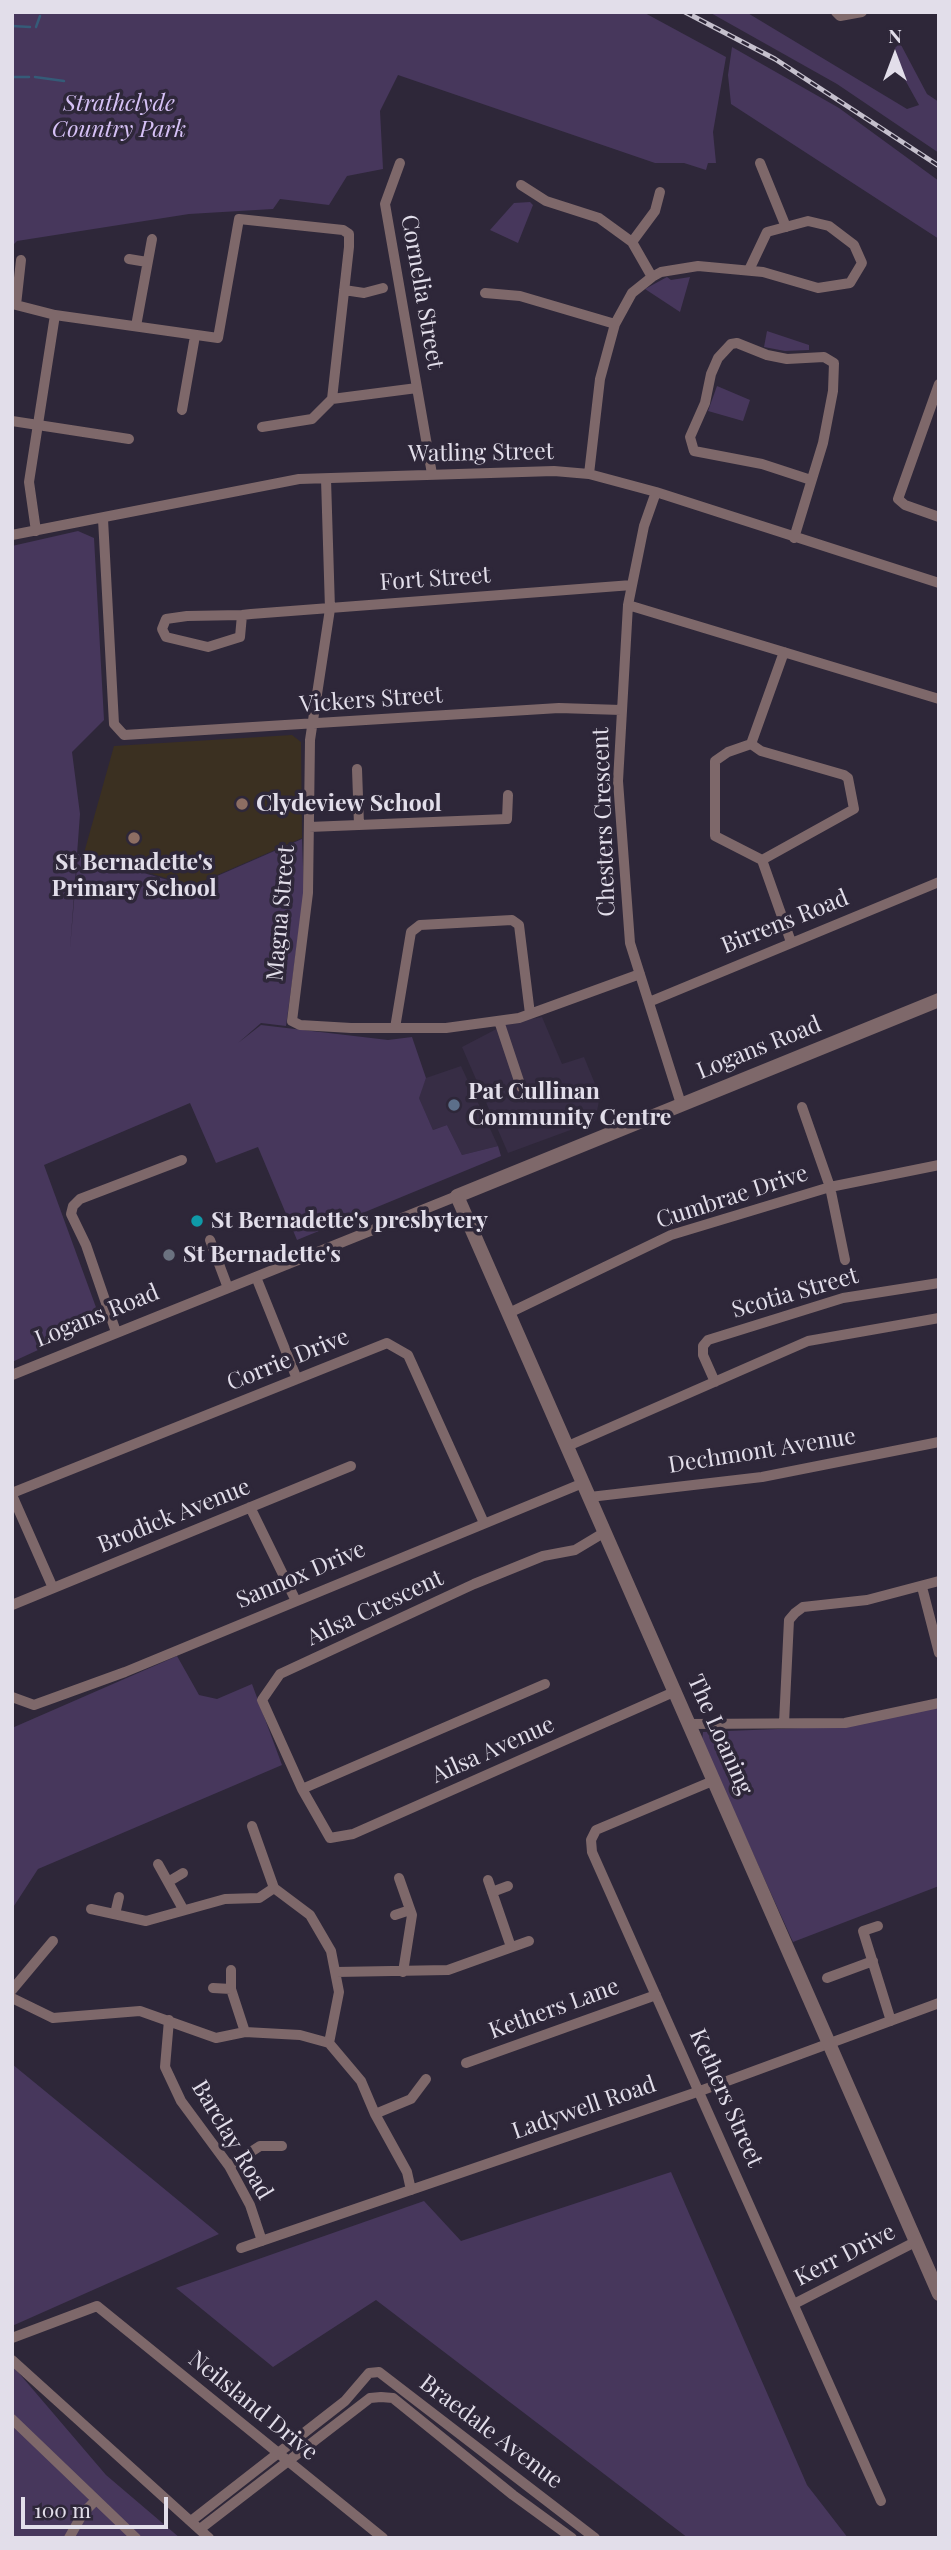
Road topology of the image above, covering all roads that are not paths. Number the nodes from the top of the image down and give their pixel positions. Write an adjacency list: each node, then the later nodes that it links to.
1 (836, 12): 2 (street)
2 (862, 12)
3 (400, 163): 24 (street, Cornelia Street)
4 (760, 163): 7 (street)
5 (522, 185): 9 (street)
6 (660, 192): 9 (street)
7 (786, 227): 13 (street); 13 (street)
8 (152, 239): 12 (street)
9 (632, 242): 14 (street)
10 (129, 259): 12 (street)
11 (21, 260): 15 (street)
12 (147, 262): 21 (street)
13 (749, 270): 14 (street)
14 (652, 277): 20 (street)
15 (15, 286): 19 (street)
16 (383, 288): 17 (street, Cornelia Street)
17 (344, 290): 22 (street); 25 (street)
18 (485, 293): 20 (street)
19 (55, 315): 21 (street); 29 (street)
20 (615, 324): 33 (street)
21 (136, 326): 22 (street)
22 (195, 337): 26 (street)
23 (939, 384): 27 (street)
24 (417, 388): 25 (street, Cornelia Street); 32 (street, Cornelia Street)
25 (332, 399): 30 (street)
26 (182, 410)
27 (934, 417): 37 (street)
28 (12, 421): 29 (street)
29 (39, 424): 31 (street); 39 (street)
30 (262, 427)
31 (129, 439)
32 (432, 474): 33 (street, Watling Street); 34 (street, Watling Street)
33 (589, 474): 36 (street, Watling Street)
34 (326, 479): 38 (street, Watling Street); 45 (street, Magna Street)
35 (811, 480): 35 (street); 41 (street)
36 (656, 492): 41 (street, Watling Street); 43 (street, Chesters Crescent)
37 (939, 517)
38 (103, 519): 39 (street, Watling Street); 50 (street, Vickers Street)
39 (36, 531): 40 (street, Watling Street)
40 (12, 535)
41 (794, 538): 42 (street, Watling Street)
42 (939, 583)
43 (632, 586): 44 (street, Chesters Crescent); 45 (street, Fort Street)
44 (628, 605): 47 (street); 49 (street, Chesters Crescent)
45 (330, 608): 46 (street, Fort Street); 50 (street, Magna Street)
46 (242, 615): 46 (street, Fort Street)
47 (784, 652): 48 (street); 51 (street)
48 (939, 699)
49 (621, 710): 50 (street, Vickers Street); 59 (street, Chesters Crescent)
50 (311, 726): 55 (street, Magna Street)
51 (751, 744): 56 (street); 56 (street)
52 (357, 769): 54 (street)
53 (508, 795): 54 (street)
54 (359, 825): 55 (street)
55 (309, 827): 64 (street, Magna Street)
56 (762, 860): 58 (street)
57 (939, 882): 58 (street, Birrens Road)
58 (791, 942): 61 (street, Birrens Road)
59 (640, 974): 61 (street, Chesters Crescent); 62 (street)
60 (939, 1000): 66 (street, Logans Road)
61 (649, 1002): 66 (street, Chesters Crescent)
62 (530, 1014): 63 (street); 64 (street)
63 (499, 1021): 64 (street); 65 (street)
64 (395, 1028)
65 (521, 1087)
66 (681, 1104): 71 (street, Logans Road)
67 (802, 1107): 70 (street)
68 (182, 1160): 79 (street)
69 (939, 1165): 70 (street, Cumbrae Drive)
70 (830, 1187): 73 (street); 77 (street, Cumbrae Drive)
71 (457, 1196): 74 (street, Logans Road); 77 (street, The Loaning)
72 (210, 1240): 76 (street)
73 (845, 1260)
74 (256, 1277): 76 (street, Logans Road); 81 (street)
75 (939, 1283): 82 (street, Scotia Street)
76 (228, 1288): 79 (street, Logans Road)
77 (509, 1314): 84 (street, The Loaning)
78 (939, 1318): 82 (street)
79 (116, 1332): 80 (street, Logans Road)
80 (12, 1375)
81 (297, 1379): 87 (street, Corrie Drive); 90 (street, Corrie Drive)
82 (715, 1382): 84 (street)
83 (939, 1442): 88 (street, Dechmont Avenue)
84 (568, 1446): 86 (street, The Loaning)
85 (351, 1466): 89 (street, Brodick Avenue)
86 (583, 1483): 88 (street, The Loaning); 90 (street, Sannox Drive)
87 (12, 1494): 94 (street)
88 (590, 1497): 91 (street, The Loaning)
89 (250, 1507): 94 (street, Brodick Avenue); 95 (street)
90 (484, 1523): 95 (street, Sannox Drive)
91 (606, 1532): 99 (street, The Loaning); 105 (street, Ailsa Crescent)
92 (939, 1581): 93 (street)
93 (922, 1587): 97 (street); 102 (street)
94 (53, 1588): 96 (street, Brodick Avenue)
95 (295, 1600): 100 (street, Sannox Drive)
96 (12, 1605)
97 (939, 1653)
98 (545, 1685): 105 (street)
99 (676, 1692): 103 (street, The Loaning); 107 (street, Ailsa Avenue)
100 (12, 1697)
101 (939, 1703): 102 (street)
102 (784, 1723): 103 (street)
103 (690, 1724): 104 (street, The Loaning)
104 (715, 1780): 134 (street, Kethers Street); 141 (street, The Loaning)
105 (302, 1789): 107 (street, Ailsa Crescent)
106 (252, 1826): 114 (street)
107 (326, 1834)
108 (158, 1864): 112 (street)
109 (183, 1873): 112 (street)
110 (399, 1878): 119 (street)
111 (488, 1880): 115 (street)
112 (167, 1882): 118 (street)
113 (508, 1886): 115 (street)
114 (274, 1888): 118 (street); 128 (street)
115 (492, 1892): 125 (street)
116 (119, 1897): 120 (street)
117 (91, 1909): 120 (street)
118 (183, 1909): 120 (street)
119 (410, 1910): 121 (street); 129 (street)
120 (115, 1914)
121 (395, 1915)
122 (878, 1926): 126 (street)
123 (53, 1941): 133 (street)
124 (529, 1941): 125 (street)
125 (511, 1947): 129 (street)
126 (873, 1961): 130 (street); 138 (street)
127 (231, 1970): 132 (street)
128 (336, 1972): 129 (street); 140 (street)
129 (403, 1972)
130 (827, 1978)
131 (213, 1988): 132 (street)
132 (231, 1989): 139 (street)
133 (12, 1990)
134 (656, 1995): 142 (street, Kethers Lane); 144 (street, Kethers Street)
135 (12, 1998): 137 (street)
136 (939, 2003): 138 (street, Ladywell Road)
137 (169, 2020): 139 (street); 147 (street, Barclay Road)
138 (891, 2021): 141 (street, Ladywell Road)
139 (244, 2032): 140 (street)
140 (330, 2043): 145 (street)
141 (829, 2044): 144 (street, Ladywell Road); 150 (street, The Loaning)
142 (466, 2063)
143 (426, 2079): 145 (street)
144 (700, 2091): 148 (street, Ladywell Road); 153 (street, Kethers Street)
145 (375, 2115): 148 (street)
146 (282, 2146): 147 (street)
147 (229, 2166): 149 (street, Barclay Road)
148 (411, 2190): 149 (street, Ladywell Road)
149 (262, 2241): 151 (street, Ladywell Road)
150 (915, 2242): 152 (street, The Loaning); 153 (street, Kerr Drive)
151 (241, 2248)
152 (939, 2294)
153 (794, 2304): 162 (street, Kethers Street)
154 (12, 2338): 159 (street, Neilsland Drive)
155 (12, 2360): 163 (street)
156 (361, 2383): 157 (street); 159 (street); 170 (street, Braedale Avenue)
157 (375, 2397): 160 (street); 169 (street, Braedale Avenue)
158 (12, 2418): 161 (street)
159 (276, 2453): 160 (street, Neilsland Drive); 163 (street)
160 (288, 2462): 164 (street); 168 (street, Neilsland Drive)
161 (95, 2501): 165 (street); 166 (street)
162 (881, 2501)
163 (191, 2521): 164 (street)
164 (200, 2529): 167 (street)
165 (69, 2538)
166 (136, 2538)
167 (209, 2538)
168 (383, 2538)
169 (572, 2538)
170 (595, 2538)

